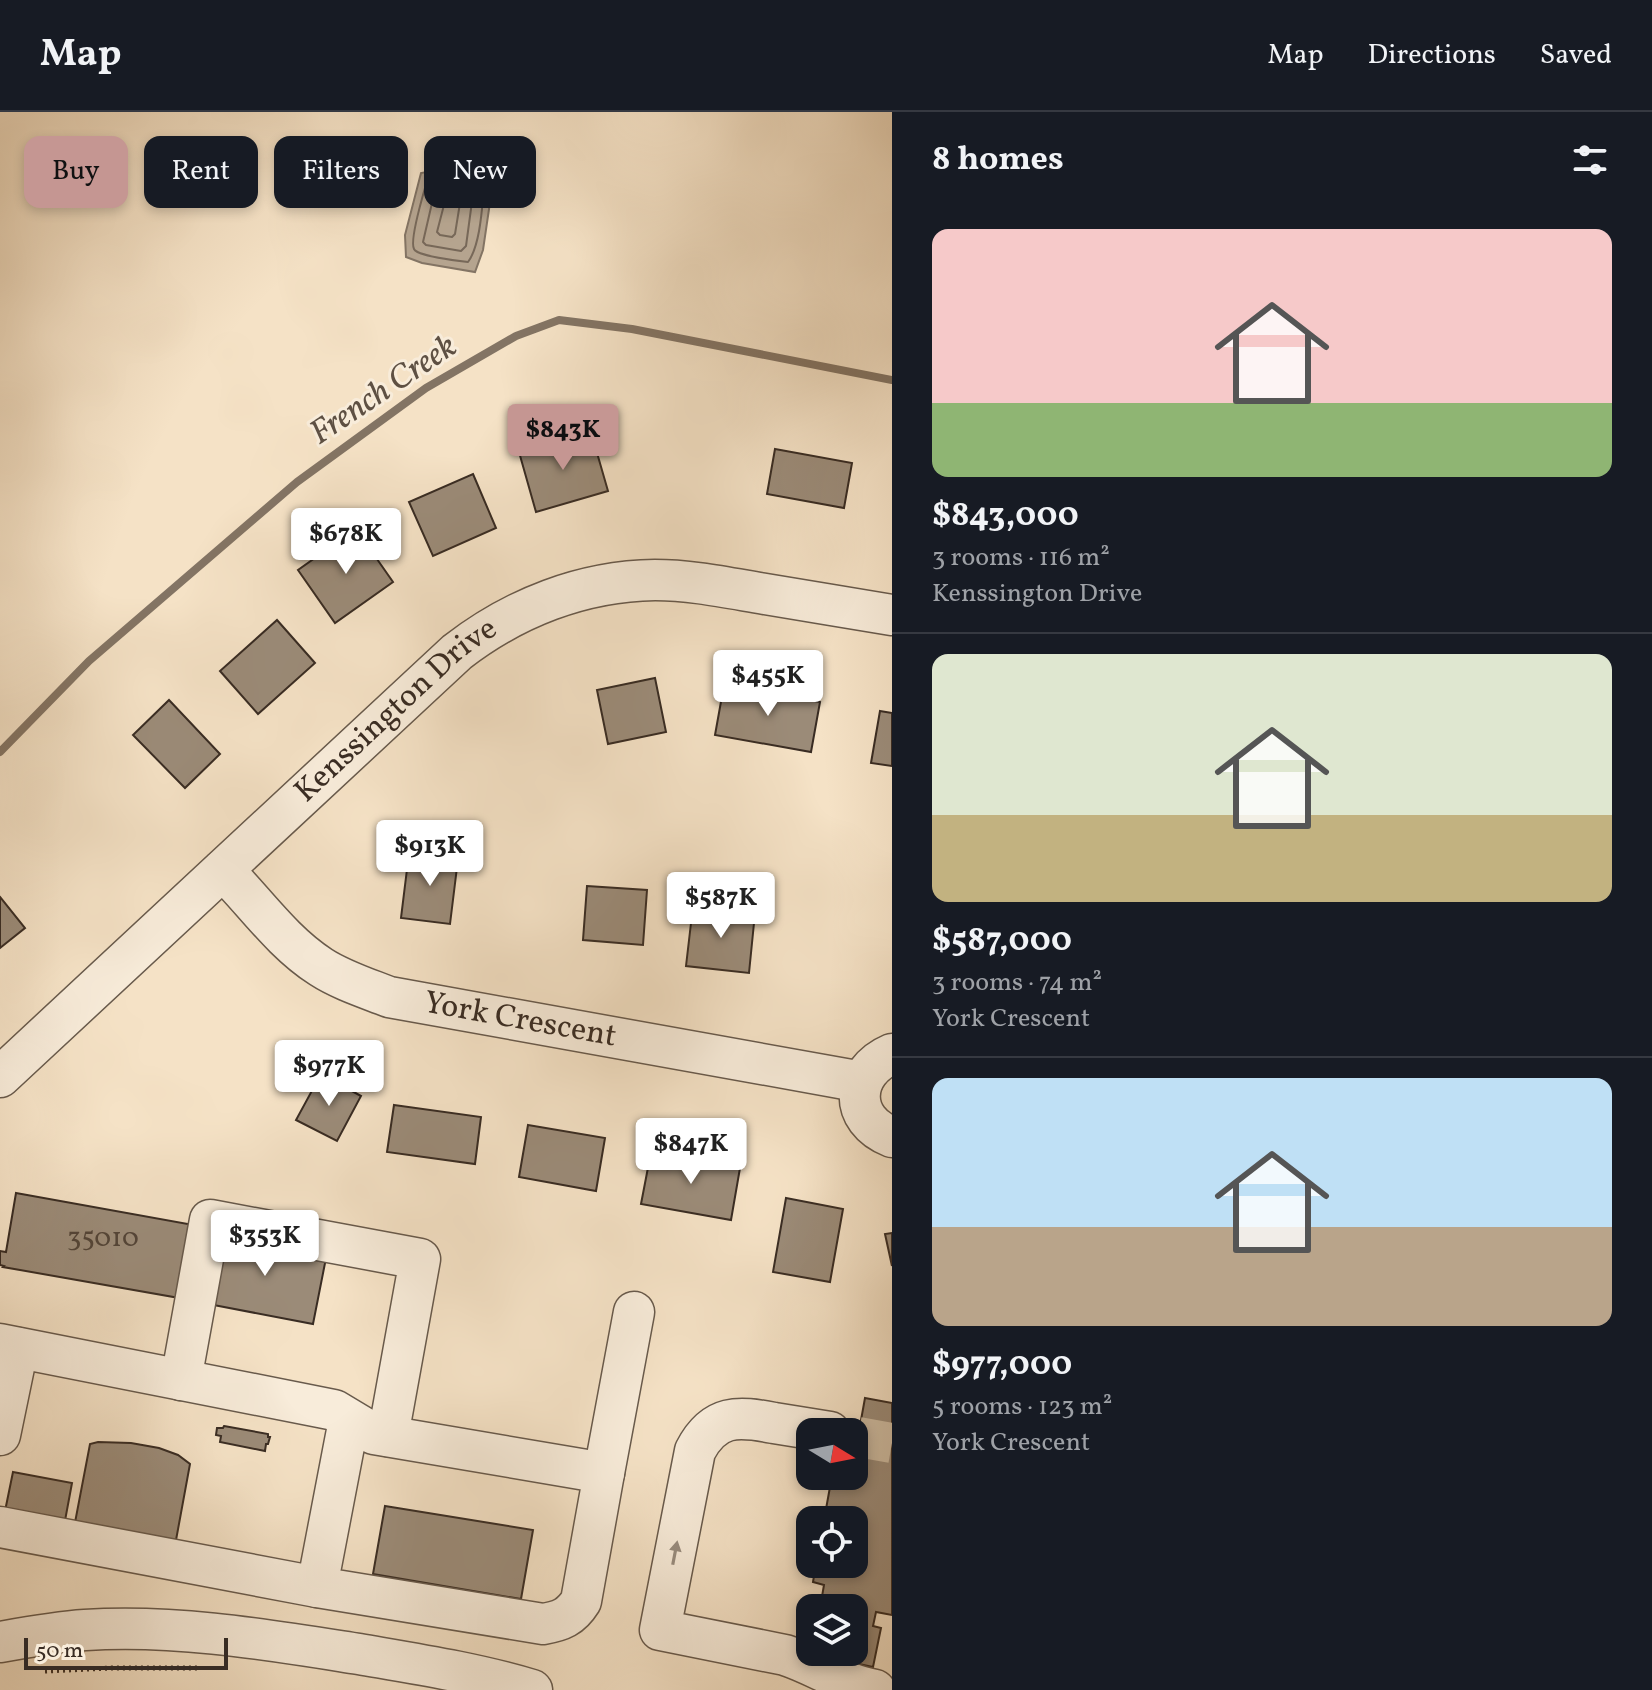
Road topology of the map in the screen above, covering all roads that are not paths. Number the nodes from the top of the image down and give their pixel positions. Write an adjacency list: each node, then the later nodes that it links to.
1 (892, 615): 2 (street, Kenssington Drive)
2 (223, 870): 4 (street, Kenssington Drive); 5 (street, York Crescent)
3 (892, 1054): 5 (street)
4 (0, 1077)
5 (862, 1082): 6 (street)
6 (892, 1137)
7 (634, 1312): 14 (street)
8 (9, 1346): 9 (street); 12 (street)
9 (181, 1380): 10 (street); 13 (street)
10 (349, 1420): 13 (street); 16 (street)
11 (796, 1427): 19 (street, one-way to 11)
12 (0, 1435)
13 (388, 1436): 14 (street)
14 (604, 1473): 16 (street)
15 (0, 1527): 16 (street)
16 (317, 1587)
17 (0, 1642): 18 (street)
18 (532, 1690)
19 (875, 1690)

